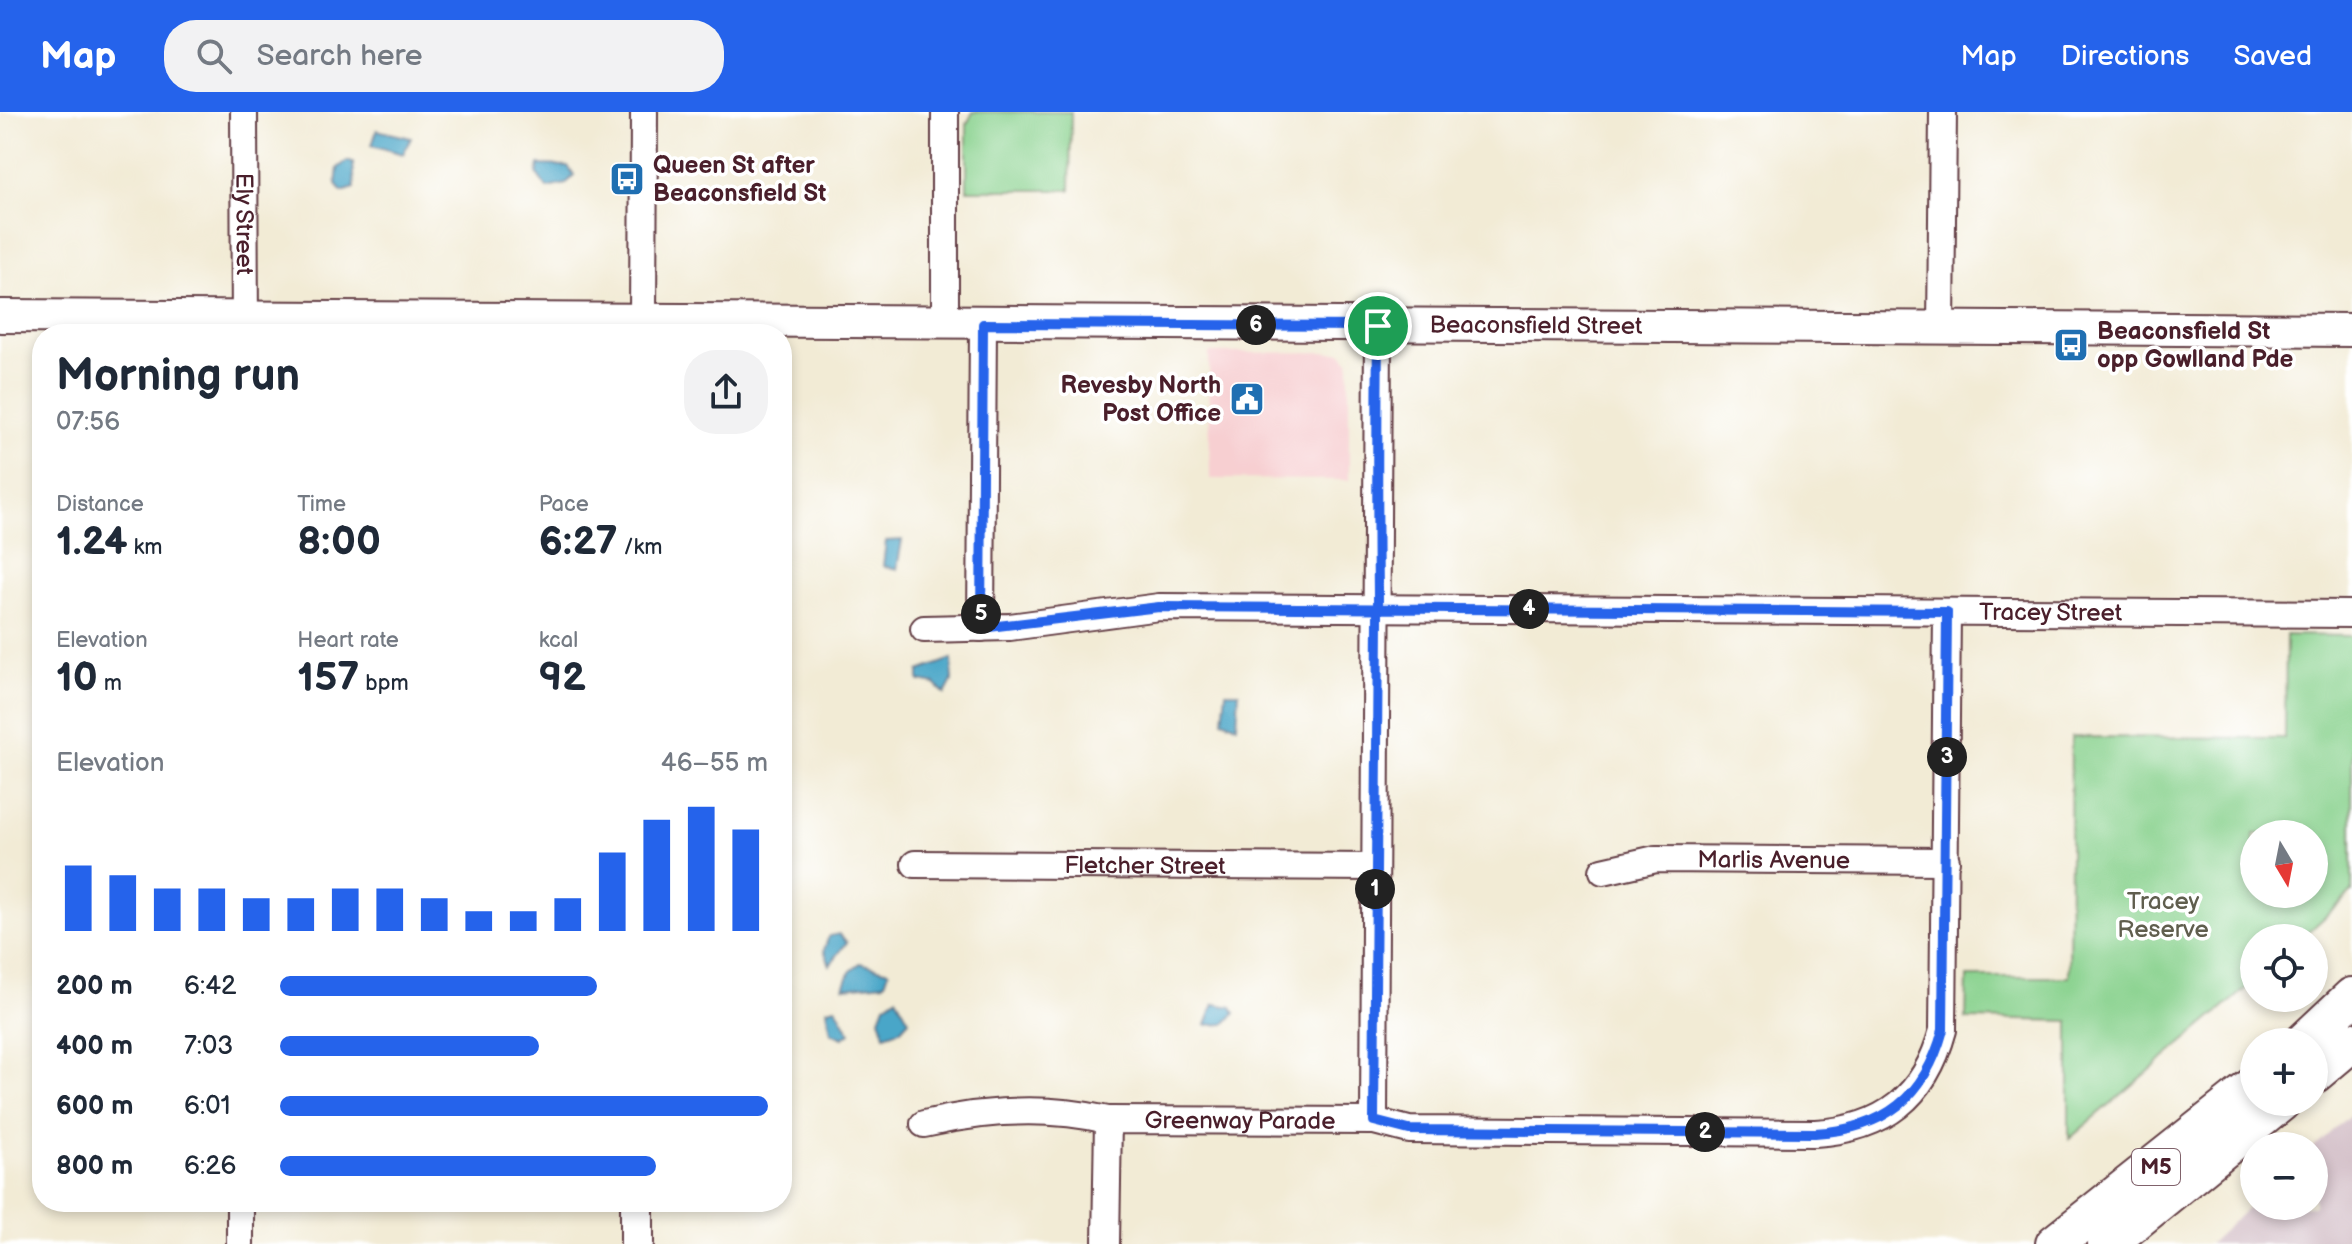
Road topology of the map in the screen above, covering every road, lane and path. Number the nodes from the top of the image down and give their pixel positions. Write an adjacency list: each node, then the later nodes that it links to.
1 (244, 112): 8 (street, Ely Street)
2 (644, 112): 9 (street)
3 (945, 112): 6 (street)
4 (1943, 112): 13 (street)
5 (0, 316): 7 (main road, Beaconsfield Street)
6 (945, 323): 10 (main road, Beaconsfield Street); 11 (main road, Beaconsfield Street)
7 (196, 324)
8 (245, 324)
9 (643, 324)
10 (983, 324): 12 (main road, Beaconsfield Street); 18 (street)
11 (792, 326)
12 (1378, 326): 13 (main road, Beaconsfield Street); 15 (street)
13 (1941, 329): 14 (main road, Beaconsfield Street)
14 (2352, 330)
15 (1378, 608): 16 (street, Tracey Street); 18 (street, Tracey Street); 22 (street)
16 (1947, 612): 17 (street, Tracey Street); 20 (street, Greenway Parade)
17 (2352, 614)
18 (981, 628): 19 (street, Tracey Street)
19 (924, 629)
20 (1946, 861): 23 (street, Marlis Avenue); 31 (street, Greenway Parade)
21 (915, 864): 22 (street, Fletcher Street)
22 (1375, 867): 31 (street)
23 (1603, 871)
24 (2352, 997): 25 (highway)
25 (2319, 1028)
26 (2352, 1042): 27 (highway)
27 (2328, 1062)
28 (2240, 1097): 38 (highway, M5)
29 (2264, 1116): 39 (highway, M5)
30 (1108, 1120): 31 (street, Greenway Parade); 32 (street, Greenway Parade); 37 (street)
31 (1374, 1121)
32 (924, 1124)
33 (240, 1212): 35 (street)
34 (637, 1212): 36 (main road)
35 (240, 1244)
36 (637, 1244)
37 (1106, 1244)
38 (2055, 1244)
39 (2107, 1244)

